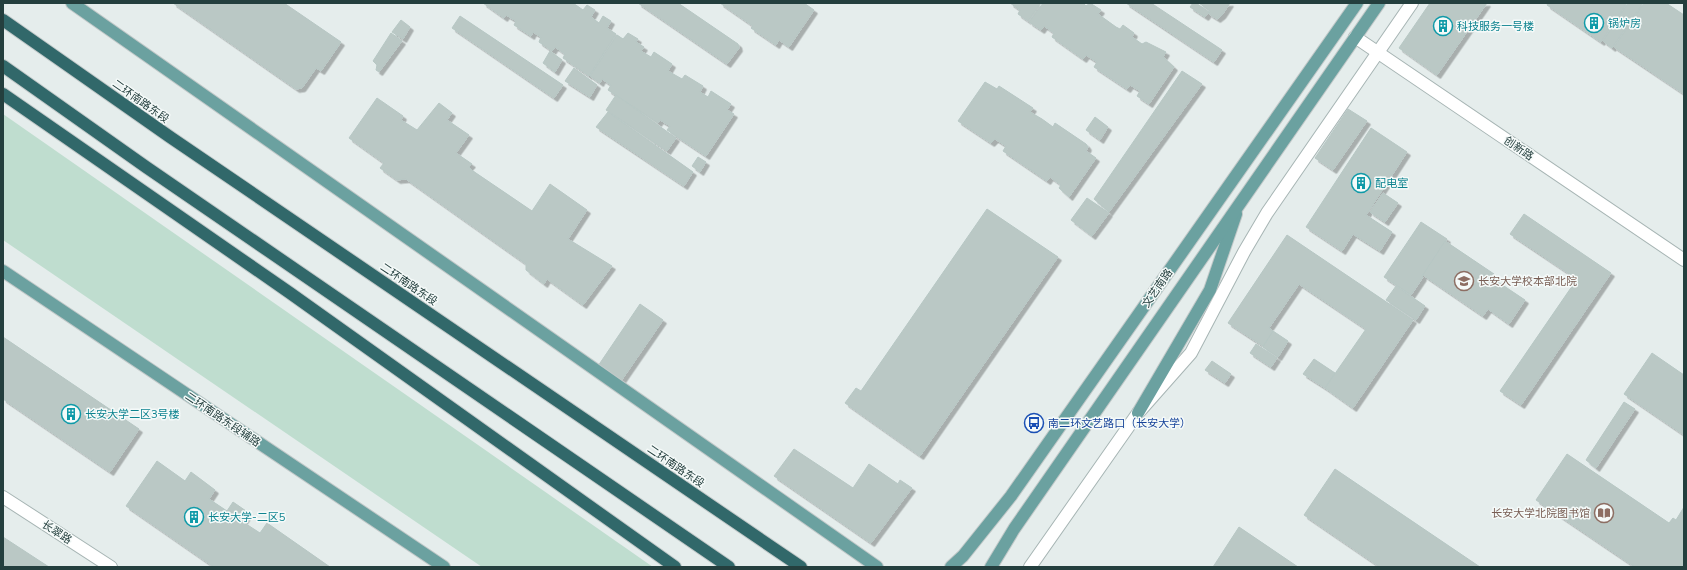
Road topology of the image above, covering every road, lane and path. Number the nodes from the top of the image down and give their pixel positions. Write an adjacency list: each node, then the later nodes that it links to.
1 (72, 3): 20 (main road)
2 (1357, 3): 21 (main road, 文艺南路)
3 (1379, 3): 6 (main road, 文艺南路)
4 (1412, 3): 7 (street)
5 (3, 20): 19 (highway, 二环南路东段)
6 (1355, 37): 7 (street, 创新路); 10 (main road, 文艺南路)
7 (1378, 52): 11 (street, 创新路); 13 (street)
8 (3, 66): 18 (highway)
9 (3, 94): 17 (highway)
10 (1240, 201): 13 (main road); 22 (main road, 文艺南路)
11 (1684, 260)
12 (3, 270): 16 (main road, 二环南路东段辅路)
13 (1138, 412): 23 (street)
14 (3, 497): 15 (street, 长翠路)
15 (111, 567)
16 (444, 567)
17 (675, 567)
18 (729, 567)
19 (801, 567)
20 (877, 567)
21 (951, 567)
22 (990, 567)
23 (1030, 567)

